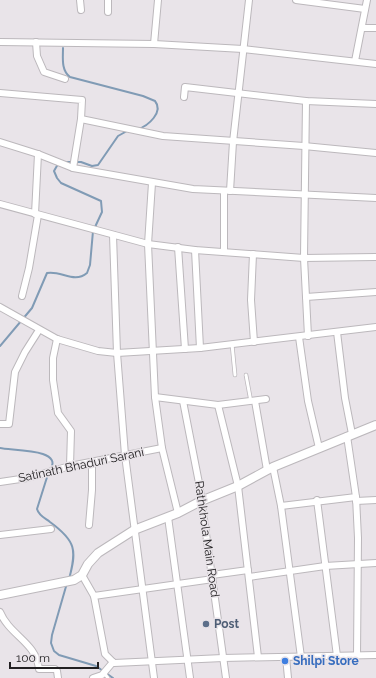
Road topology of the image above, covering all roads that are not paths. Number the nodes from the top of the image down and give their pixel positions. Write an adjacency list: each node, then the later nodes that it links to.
1 (80, 0): 8 (street)
2 (108, 0): 9 (street)
3 (158, 0): 14 (street)
4 (248, 0): 15 (street)
5 (296, 0): 7 (street)
6 (367, 0): 7 (street)
7 (365, 9): 10 (street)
8 (81, 10)
9 (108, 12)
10 (362, 28): 11 (street); 16 (street)
11 (376, 28)
12 (0, 42): 13 (street)
13 (36, 42): 14 (street); 18 (street)
14 (154, 44): 15 (street)
15 (243, 49): 16 (street); 20 (street)
16 (355, 61): 17 (street)
17 (376, 64)
18 (64, 79)
19 (0, 93): 24 (street)
20 (238, 95): 21 (street); 22 (street); 26 (street)
21 (184, 97)
22 (306, 101): 23 (street); 27 (street)
23 (376, 104)
24 (81, 119): 26 (street); 30 (street)
25 (0, 142): 29 (street)
26 (233, 142): 27 (street); 32 (street)
27 (304, 146): 28 (street); 33 (street)
28 (376, 153)
29 (38, 154): 30 (street); 36 (street)
30 (73, 164): 31 (street)
31 (152, 183): 32 (street); 38 (street)
32 (227, 191): 33 (street); 41 (street)
33 (304, 196): 34 (street); 44 (street)
34 (376, 198)
35 (0, 204): 36 (street)
36 (37, 214): 37 (street); 46 (street)
37 (113, 235): 38 (street); 60 (street)
38 (148, 244): 39 (street); 59 (street)
39 (178, 248): 40 (street); 58 (street)
40 (195, 250): 41 (street); 57 (street)
41 (224, 252): 42 (street)
42 (253, 254): 44 (street); 55 (street)
43 (376, 257): 44 (street)
44 (304, 258): 47 (street)
45 (376, 292): 47 (street)
46 (22, 296)
47 (306, 297): 52 (street)
48 (0, 307): 50 (street)
49 (376, 327): 51 (street)
50 (39, 330): 54 (street); 68 (street)
51 (337, 332): 52 (street); 70 (street)
52 (308, 336): 53 (street)
53 (299, 337): 55 (street); 72 (street)
54 (57, 339): 60 (street); 75 (street)
55 (254, 342): 56 (street)
56 (232, 344): 57 (street); 61 (lane)
57 (200, 348): 58 (street)
58 (184, 349): 59 (street)
59 (153, 351): 60 (street); 63 (street)
60 (117, 353): 73 (street)
61 (235, 375)
62 (246, 375): 66 (lane)
63 (155, 397): 65 (street); 71 (street)
64 (266, 399): 66 (street)
65 (183, 401): 67 (street); 80 (street, Rathkhola Main Road)
66 (253, 401): 67 (street); 76 (street)
67 (218, 405): 78 (street)
68 (0, 424)
69 (376, 425): 70 (street)
70 (349, 435): 72 (street); 79 (street)
71 (162, 448): 73 (street, Satinath Bhaduri Sarani); 84 (street)
72 (319, 448): 76 (street)
73 (125, 455): 74 (street, Satinath Bhaduri Sarani); 88 (street)
74 (92, 462): 75 (street, Satinath Bhaduri Sarani); 86 (street)
75 (70, 466): 77 (street, Satinath Bhaduri Sarani)
76 (270, 469): 78 (street); 83 (street)
77 (0, 482)
78 (238, 486): 80 (street); 94 (street)
79 (356, 499): 81 (street); 82 (street); 91 (street)
80 (201, 500): 84 (street); 96 (street, Rathkhola Main Road)
81 (317, 500): 83 (street); 92 (street)
82 (376, 500)
83 (281, 506): 93 (street)
84 (178, 514): 85 (street)
85 (168, 517): 88 (street); 97 (street)
86 (89, 525)
87 (51, 529): 89 (street)
88 (134, 530): 95 (street); 98 (street)
89 (0, 535)
90 (376, 563): 91 (street)
91 (358, 564): 92 (street); 104 (street)
92 (325, 566): 93 (street); 103 (street)
93 (288, 572): 94 (street); 106 (street)
94 (248, 573): 96 (street); 108 (street)
95 (82, 575): 99 (street); 100 (street)
96 (212, 577): 97 (street); 107 (street, Rathkhola Main Road)
97 (177, 584): 98 (street); 109 (street)
98 (143, 588): 100 (street); 110 (street)
99 (0, 595)
100 (94, 596): 111 (street)
101 (0, 612): 113 (street)
102 (376, 655): 104 (street)
103 (337, 656): 104 (street); 106 (street)
104 (357, 656)
105 (286, 657): 106 (street); 108 (street); 118 (street)
106 (301, 657)
107 (223, 658): 108 (street); 109 (street); 117 (street, Rathkhola Main Road)
108 (258, 658)
109 (187, 661): 110 (street); 116 (street)
110 (153, 663): 111 (street); 115 (street)
111 (111, 664): 112 (street)
112 (105, 674): 114 (street)
113 (58, 678)
114 (93, 678)
115 (154, 678)
116 (190, 678)
117 (226, 678)
118 (288, 678)

